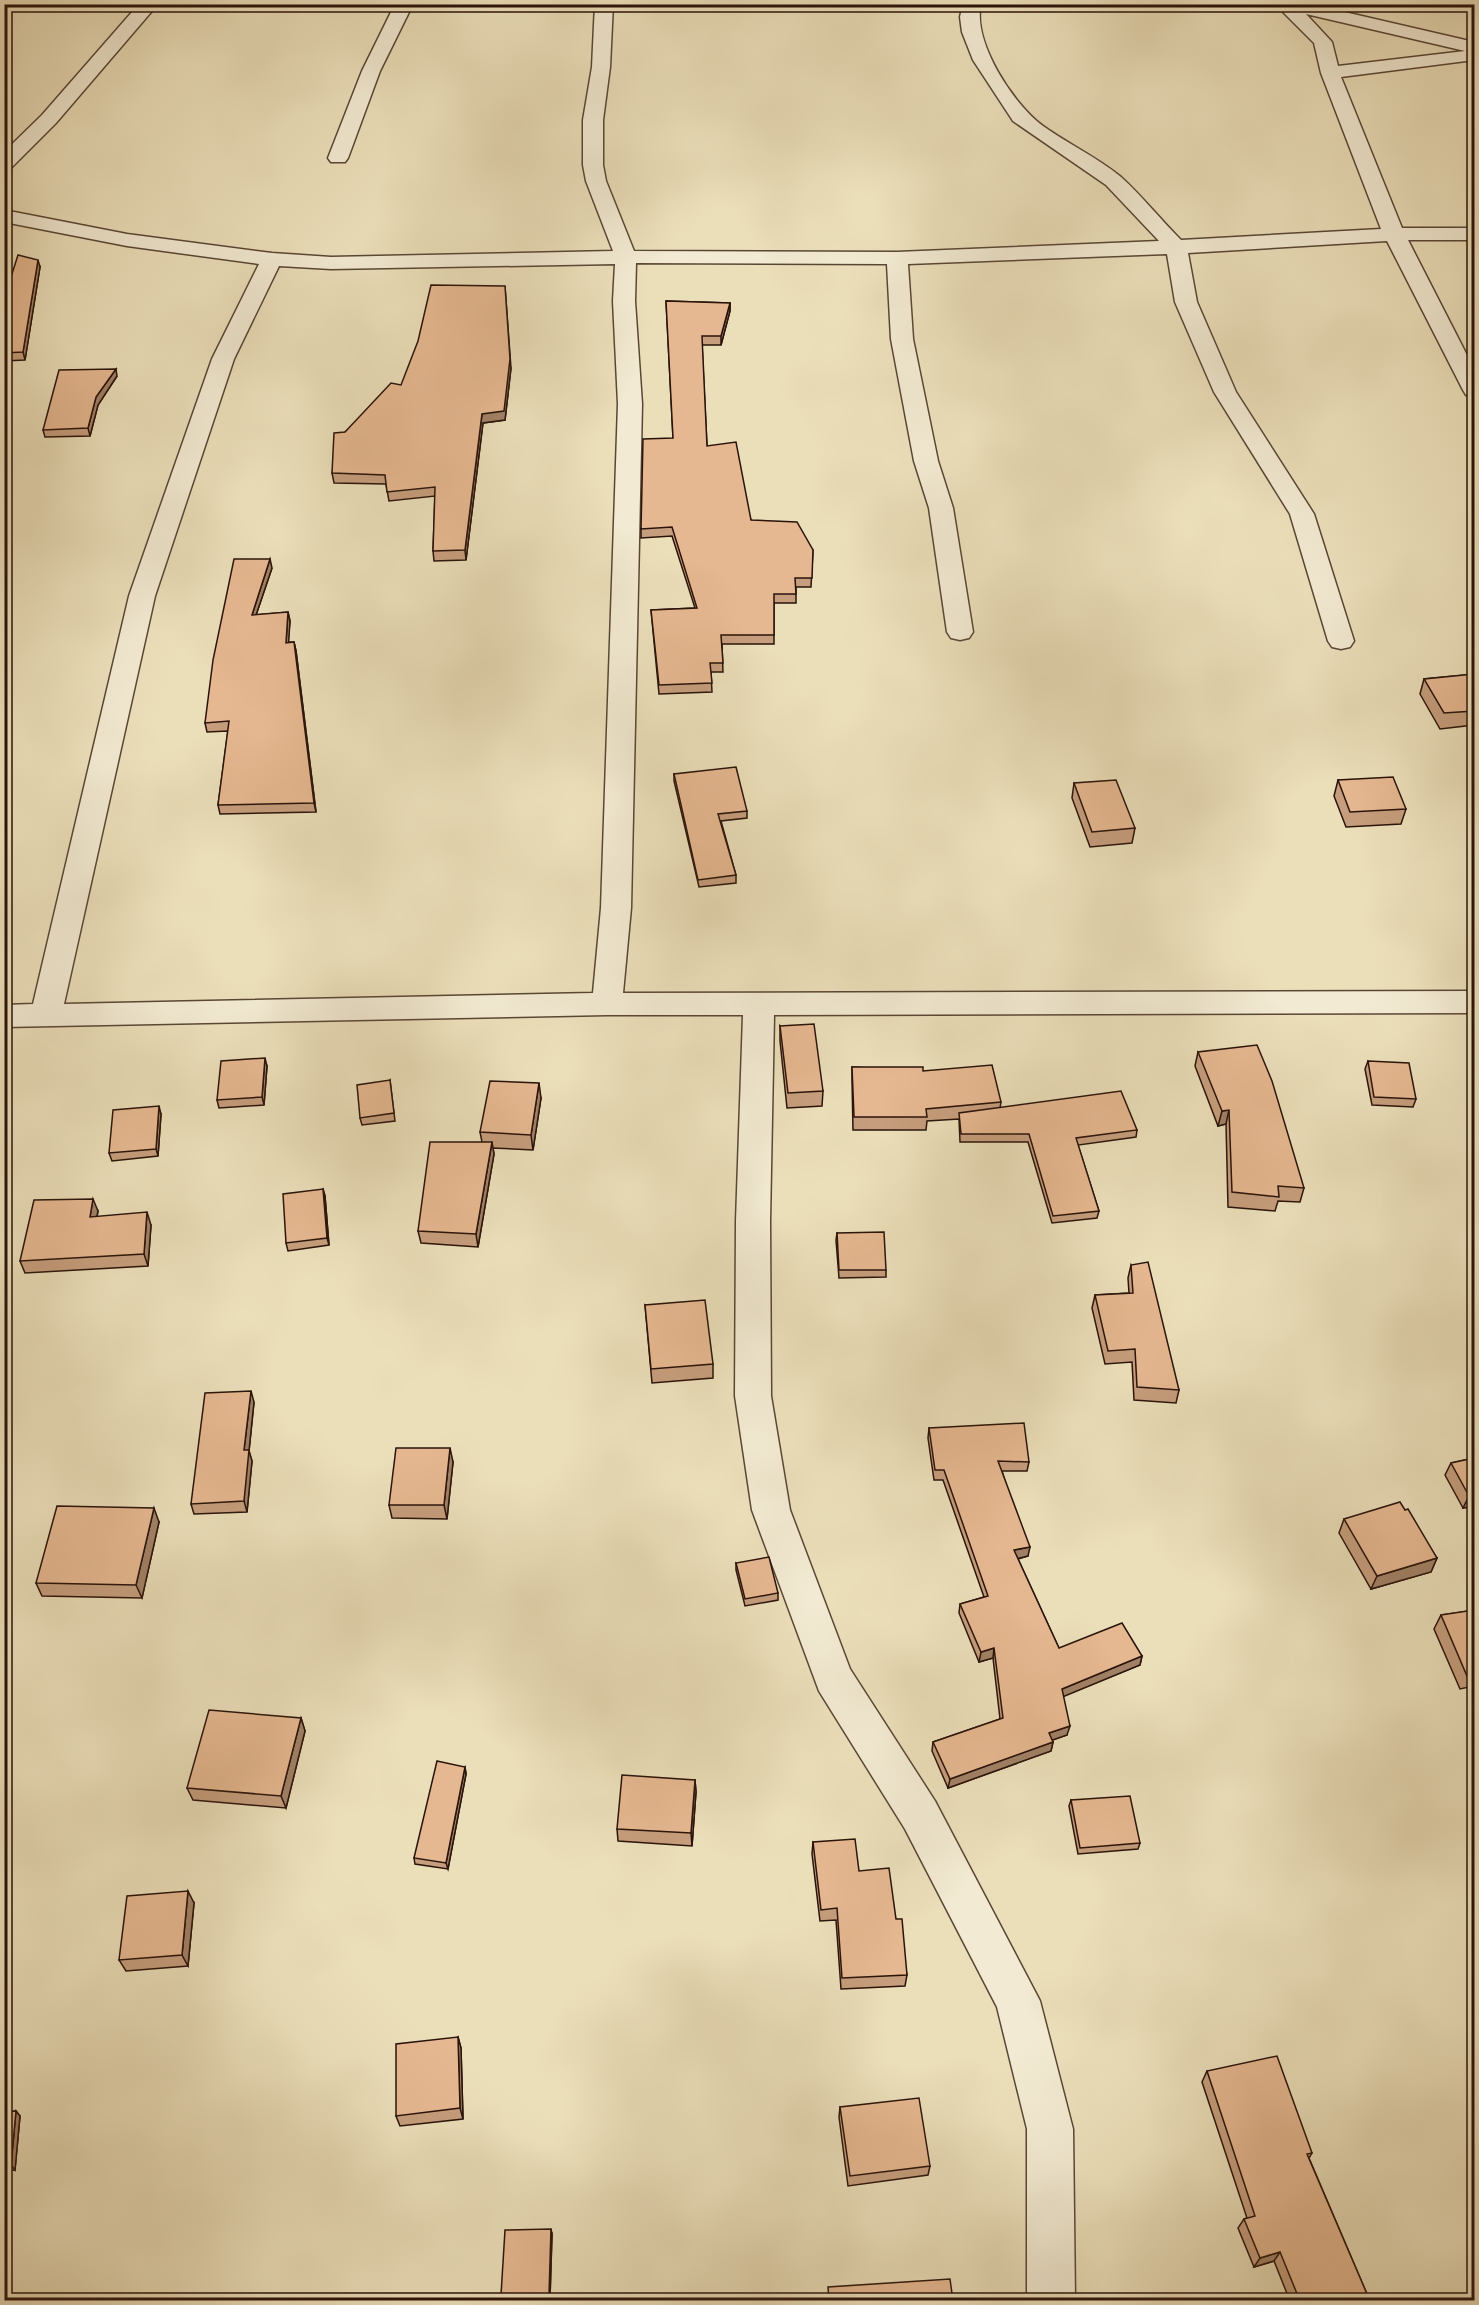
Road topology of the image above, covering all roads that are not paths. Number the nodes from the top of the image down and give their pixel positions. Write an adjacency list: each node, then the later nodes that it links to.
1 (149, 4): 10 (street)
2 (404, 4): 9 (street)
3 (604, 4): 15 (street)
4 (972, 4): 14 (street)
5 (1285, 5): 6 (street); 8 (street)
6 (1474, 47)
7 (1474, 55): 8 (street)
8 (1330, 73): 12 (street)
9 (338, 158)
10 (4, 164)
11 (4, 216): 17 (street)
12 (1394, 234): 13 (street); 14 (street); 18 (street)
13 (1474, 234)
14 (1176, 247): 16 (street); 20 (street)
15 (626, 257): 16 (street); 17 (street); 22 (street)
16 (897, 258): 19 (street)
17 (272, 259): 25 (street)
18 (1474, 390)
19 (960, 632)
20 (1341, 641)
21 (1474, 1002): 23 (street)
22 (607, 1004): 23 (street); 25 (street)
23 (759, 1004): 26 (street)
24 (4, 1016): 25 (street)
25 (46, 1016)
26 (1051, 2301)

